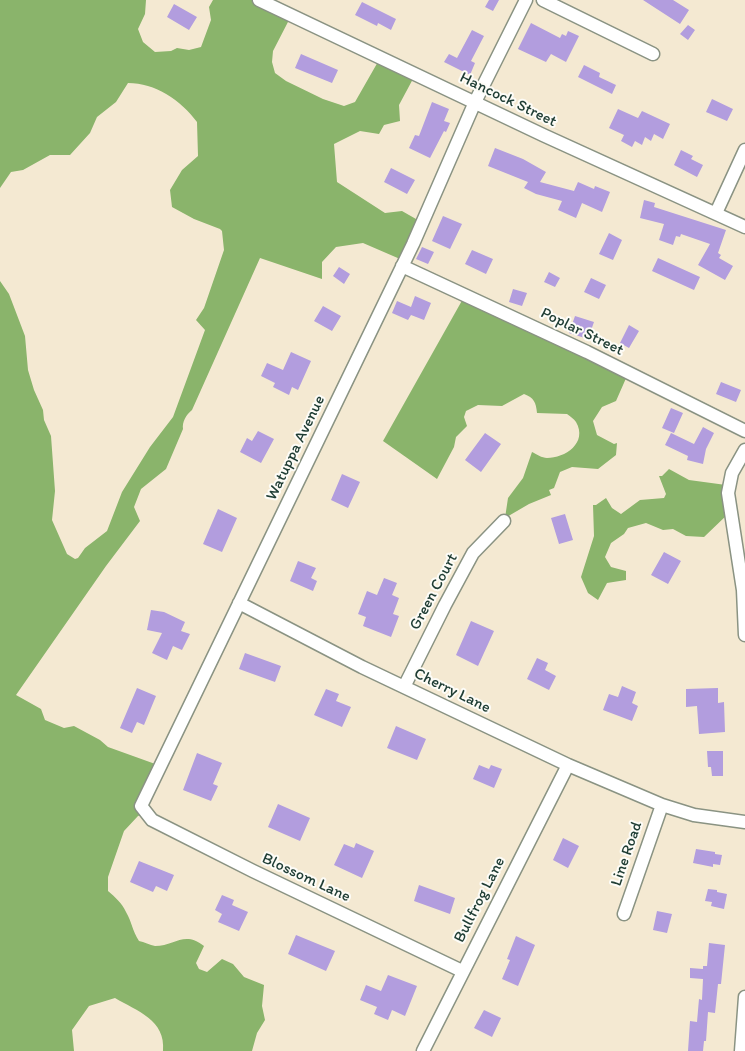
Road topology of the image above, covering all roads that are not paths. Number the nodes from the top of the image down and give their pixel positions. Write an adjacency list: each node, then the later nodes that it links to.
1 (259, 0): 5 (street, Hancock Street)
2 (526, 0): 5 (street, Watuppa Avenue)
3 (543, 0): 4 (street)
4 (653, 54)
5 (475, 102): 7 (street, Hancock Street); 9 (street, Watuppa Avenue)
6 (745, 150): 7 (street)
7 (716, 213): 8 (street, Hancock Street)
8 (745, 226)
9 (402, 266): 10 (street, Poplar Street); 13 (street, Watuppa Avenue)
10 (745, 431)
11 (745, 450): 14 (street)
12 (504, 521): 15 (street, Green Court)
13 (239, 603): 15 (street, Cherry Lane); 18 (street, Watuppa Avenue)
14 (745, 636)
15 (404, 686): 16 (street, Cherry Lane)
16 (568, 765): 17 (street, Cherry Lane); 21 (street, Bullfrog Lane)
17 (657, 803): 19 (street, Cherry Lane); 20 (street, Line Road)
18 (141, 806): 21 (street, Blossom Lane)
19 (745, 822)
20 (624, 914)
21 (462, 971): 23 (street, Bullfrog Lane)
22 (745, 997): 24 (street)
23 (423, 1051)
24 (741, 1051)

